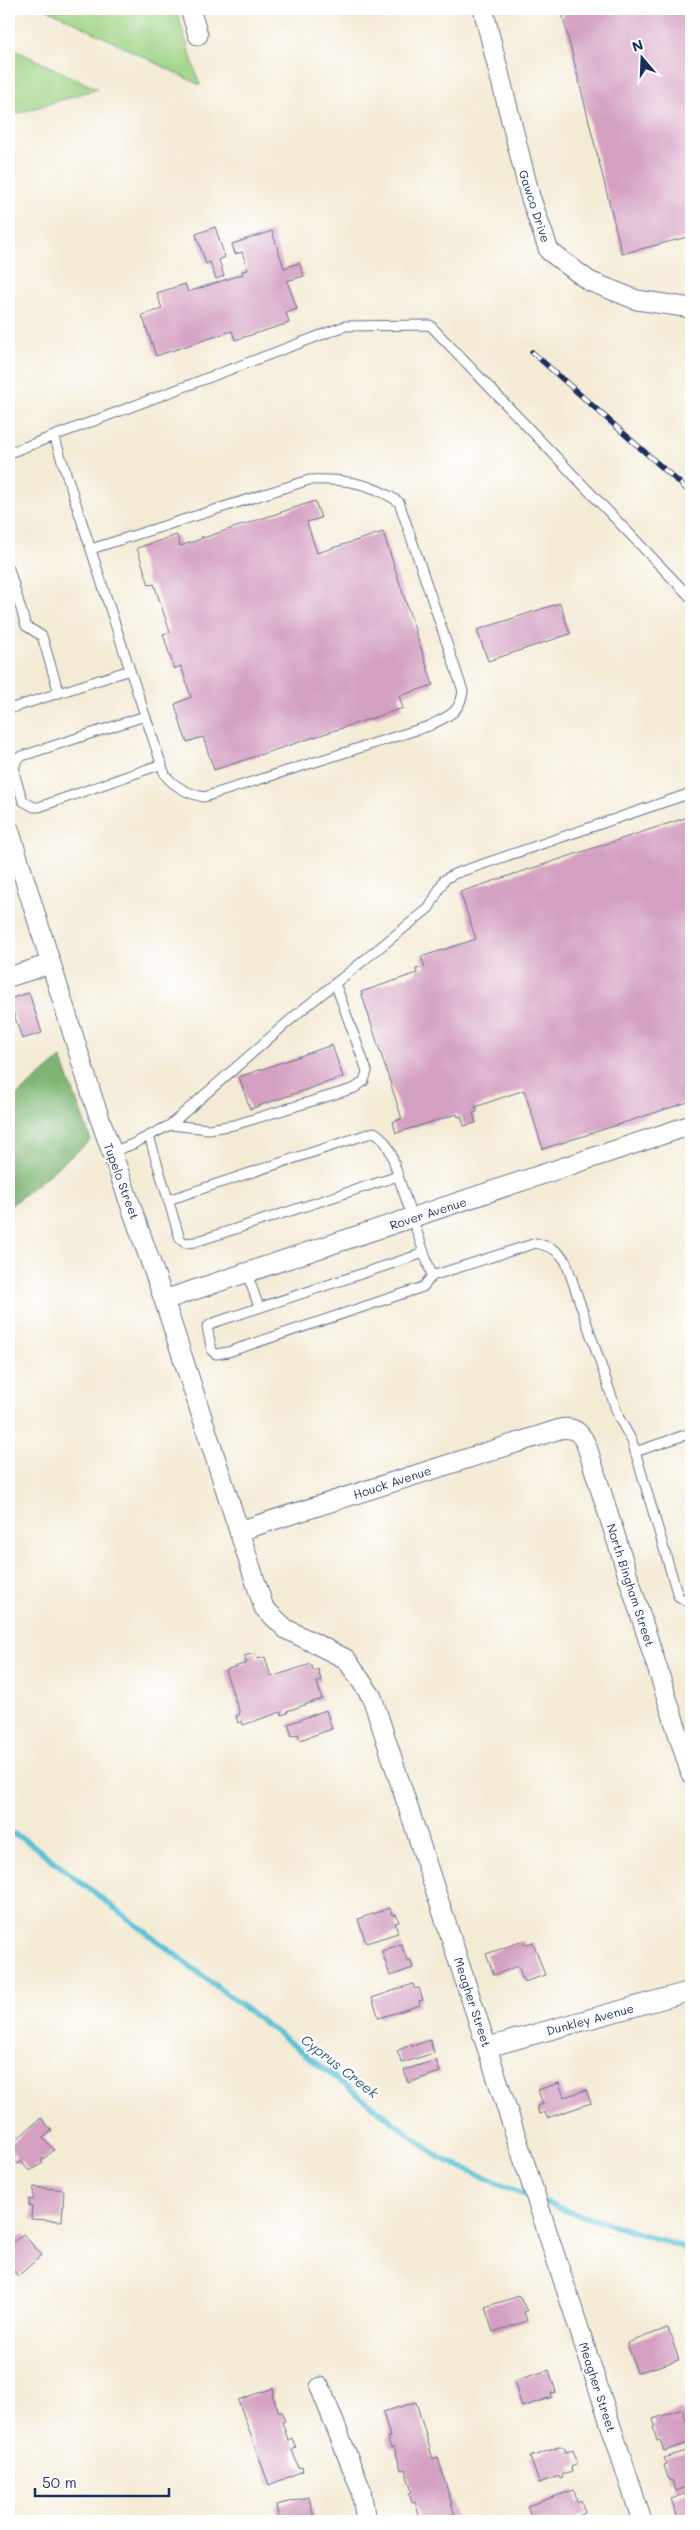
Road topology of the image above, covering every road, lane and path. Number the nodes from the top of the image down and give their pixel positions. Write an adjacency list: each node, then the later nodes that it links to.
1 (190, 9): 3 (street)
2 (484, 9): 4 (street, Gawco Drive)
3 (198, 35)
4 (691, 308)
5 (54, 436): 6 (lane); 7 (lane); 9 (lane)
6 (9, 453)
7 (91, 549): 10 (lane); 14 (lane)
8 (9, 569): 11 (lane)
9 (691, 598)
10 (130, 670): 11 (lane); 13 (lane)
11 (59, 693): 12 (lane)
12 (9, 709)
13 (145, 716): 14 (lane); 14 (lane)
14 (162, 764)
15 (691, 793): 19 (lane)
16 (9, 829): 17 (street, Tupelo Street)
17 (50, 964): 18 (street); 23 (street, Tupelo Street)
18 (9, 977)
19 (335, 983): 20 (lane); 20 (lane)
20 (170, 1125): 22 (lane)
21 (691, 1125): 26 (street, Rover Avenue)
22 (148, 1136): 23 (lane); 25 (lane)
23 (112, 1152): 30 (street, Tupelo Street)
24 (398, 1176): 25 (lane); 25 (lane); 26 (lane)
25 (168, 1200)
26 (413, 1218): 27 (lane); 28 (street, Rover Avenue)
27 (424, 1253): 29 (lane); 31 (lane)
28 (247, 1273): 30 (street, Rover Avenue); 31 (lane)
29 (432, 1276): 31 (lane); 34 (lane)
30 (164, 1300): 35 (street, Tupelo Street)
31 (259, 1307)
32 (691, 1433): 34 (lane)
33 (544, 1434): 35 (street, Houck Avenue); 37 (street, North Bingham Street)
34 (635, 1452): 36 (lane)
35 (239, 1531): 39 (street, Meagher Street)
36 (691, 1604)
37 (691, 1774)
38 (691, 1991): 39 (street, Dunkley Avenue)
39 (488, 2047): 42 (street, Meagher Street)
40 (320, 2387): 41 (street)
41 (366, 2521)
42 (642, 2521)

